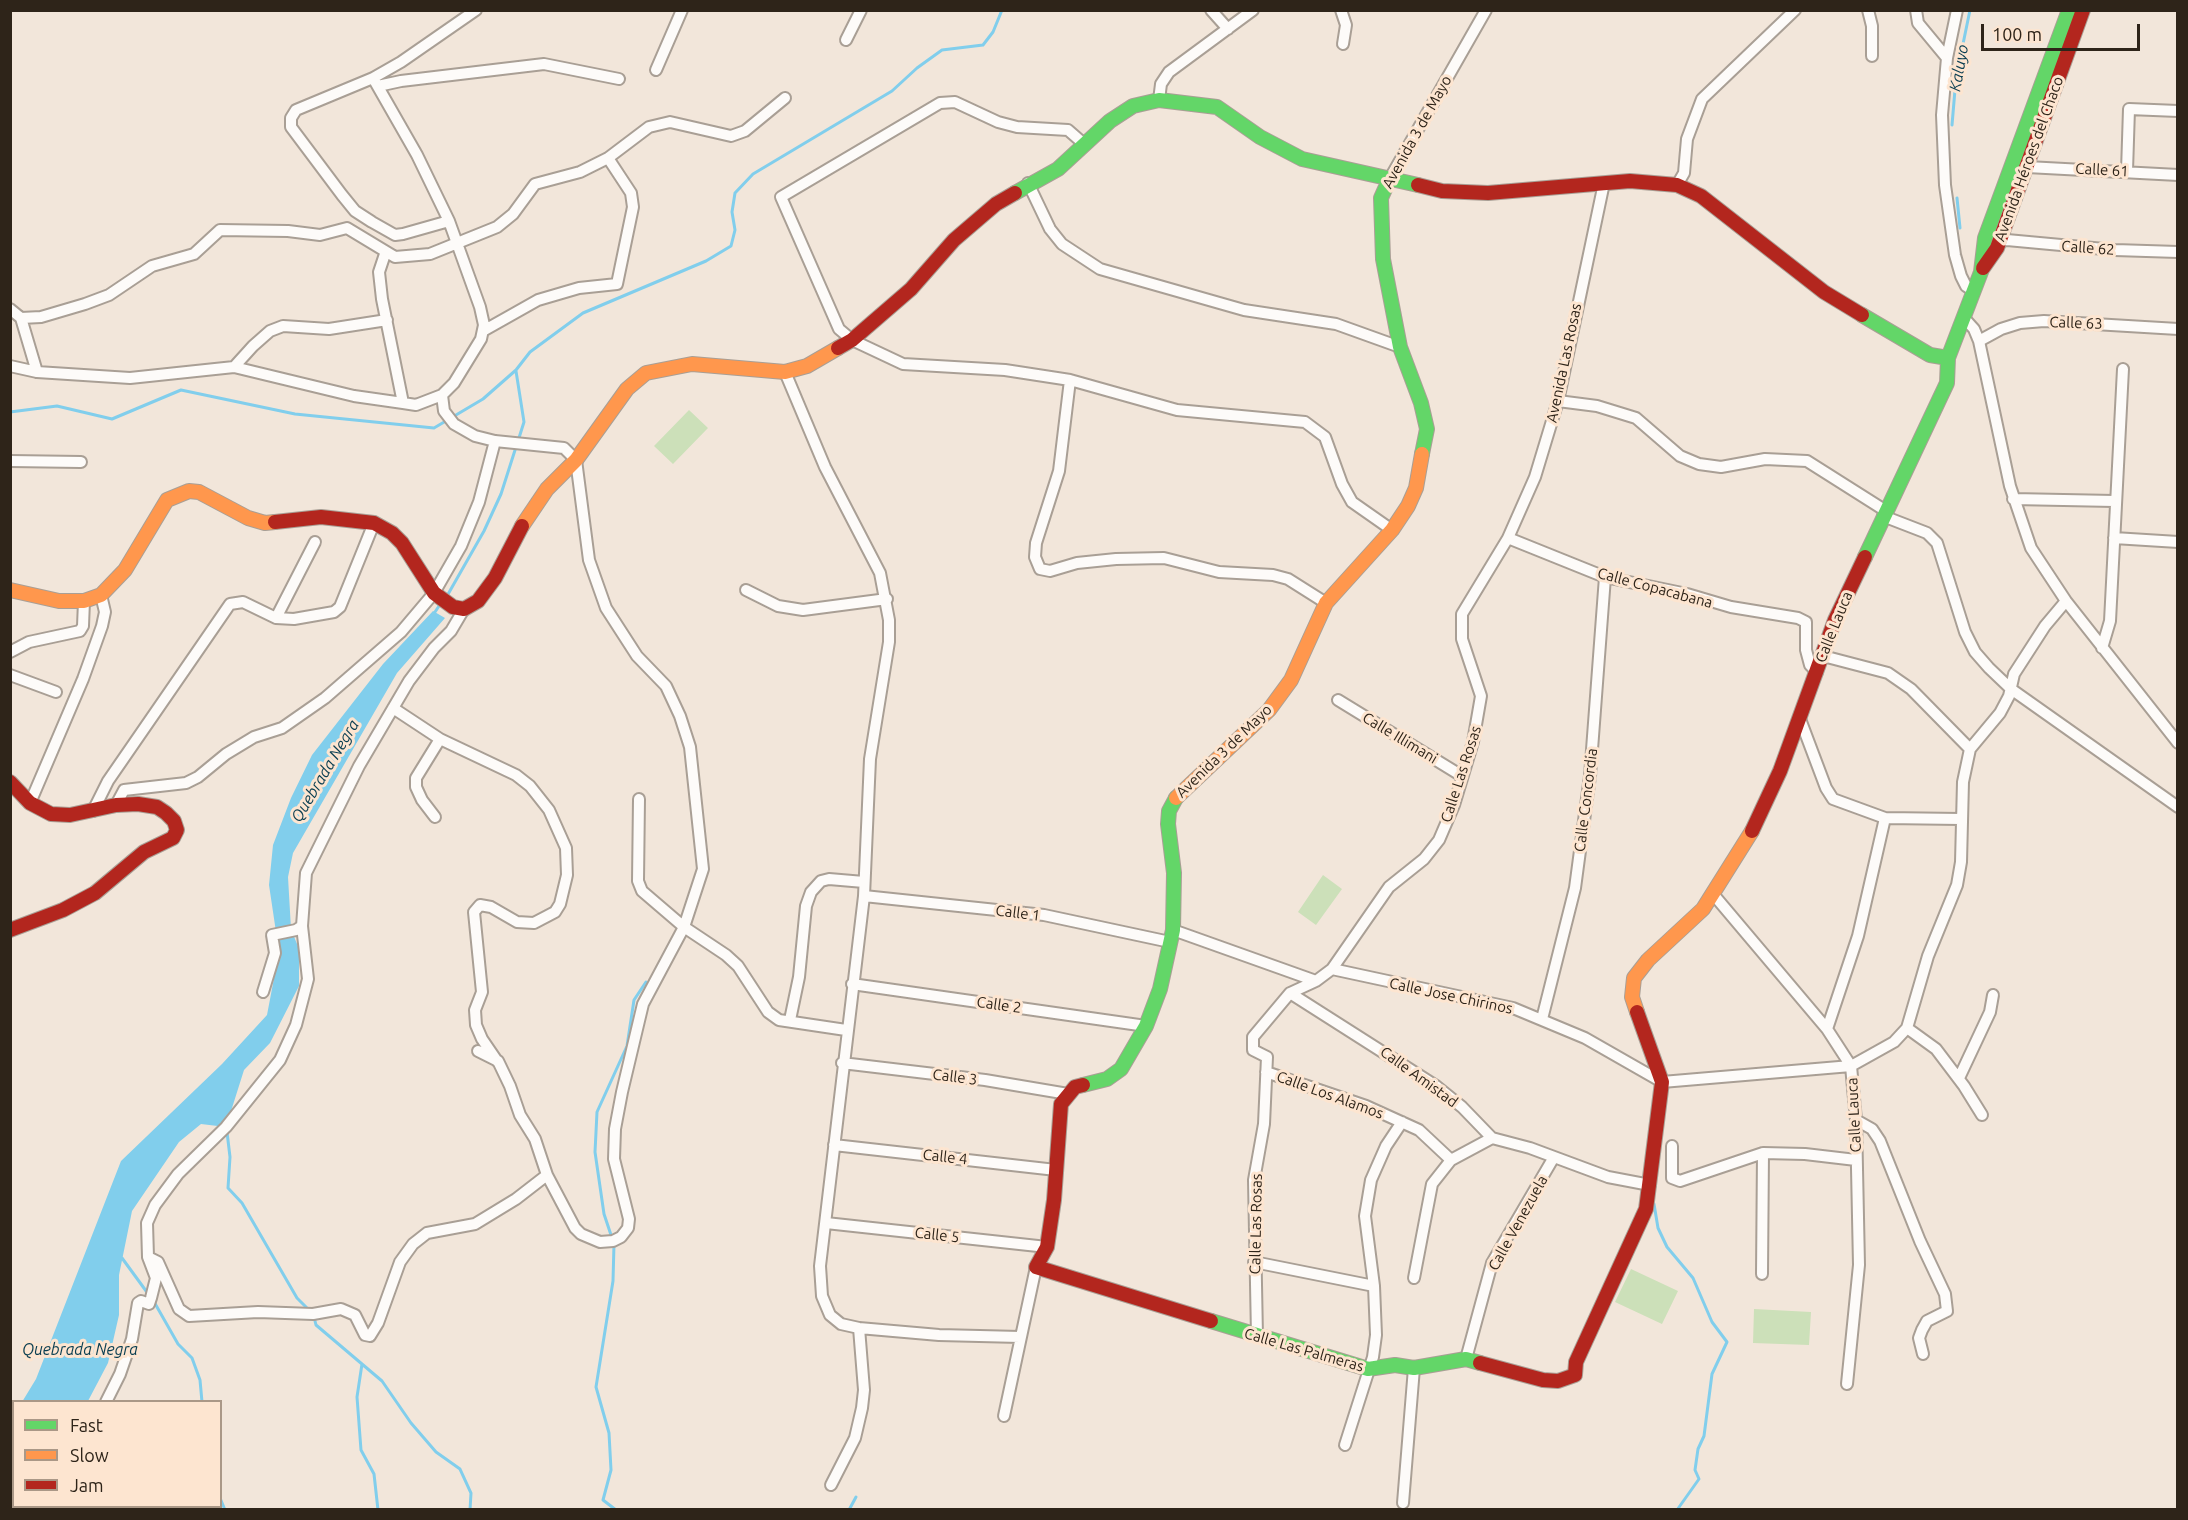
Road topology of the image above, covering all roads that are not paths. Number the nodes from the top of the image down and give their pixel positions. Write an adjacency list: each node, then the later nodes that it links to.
1 (476, 10): 21 (street)
2 (682, 10): 19 (street)
3 (861, 10): 15 (street)
4 (1211, 10): 14 (street)
5 (1253, 10): 14 (street)
6 (1341, 10): 16 (street)
7 (1486, 10): 30 (street, Avenida 3 de Mayo)
8 (1795, 10): 33 (street)
9 (1868, 10): 17 (street)
10 (1916, 10): 18 (street)
11 (1957, 10): 18 (street)
12 (2069, 10): 27 (main road, Avenida Héroes del Chaco)
13 (2084, 10): 27 (main road, Avenida Héroes del Chaco)
14 (1228, 28): 23 (street)
15 (846, 40)
16 (1343, 44)
17 (1872, 56)
18 (1947, 58): 39 (street)
19 (656, 70)
20 (619, 79): 21 (street)
21 (376, 82): 34 (street); 34 (street)
22 (785, 98): 26 (street)
23 (1159, 100): 25 (main road); 30 (main road)
24 (2178, 111): 28 (street)
25 (1084, 144): 31 (main road); 46 (street)
26 (608, 158): 36 (street); 45 (street)
27 (2020, 164): 28 (street, Calle 61); 35 (main road, Avenida Héroes del Chaco)
28 (2127, 171): 29 (street, Calle 61)
29 (2178, 175)
30 (1389, 180): 32 (main road); 48 (main road, Avenida 3 de Mayo)
31 (1028, 183): 46 (main road); 48 (street)
32 (1604, 183): 33 (main road); 57 (street, Avenida Las Rosas)
33 (1677, 185): 49 (main road)
34 (449, 221): 36 (street)
35 (1992, 240): 37 (street, Calle 62); 39 (main road, Avenida Héroes del Chaco)
36 (459, 244): 38 (street); 45 (street)
37 (2178, 252)
38 (385, 254): 41 (street); 43 (street)
39 (1974, 291): 42 (main road, Avenida Héroes del Chaco)
40 (10, 309): 41 (street)
41 (21, 318): 53 (street)
42 (1964, 318): 47 (street); 49 (main road, Avenida Héroes del Chaco)
43 (387, 320): 51 (street); 58 (street)
44 (2178, 329): 47 (street, Calle 63)
45 (483, 331): 56 (street)
46 (852, 340): 54 (main road); 55 (street)
47 (1979, 341): 63 (street)
48 (1400, 347): 67 (main road, Avenida 3 de Mayo)
49 (1948, 358): 65 (main road, Calle Lauca)
50 (10, 366): 53 (street)
51 (234, 367): 53 (street); 58 (street)
52 (2123, 369): 64 (street)
53 (37, 372)
54 (785, 372): 60 (main road); 77 (street)
55 (1071, 380): 67 (street); 80 (street)
56 (442, 395): 58 (street); 59 (street)
57 (1558, 401): 65 (street); 68 (street, Avenida Las Rosas)
58 (403, 403)
59 (500, 442): 60 (street); 76 (street)
60 (576, 459): 81 (main road); 109 (street)
61 (10, 461): 62 (street)
62 (81, 462)
63 (2013, 499): 64 (street); 79 (street)
64 (2114, 501): 69 (street)
65 (1885, 513): 85 (main road, Calle Lauca); 88 (street)
66 (374, 524): 75 (main road); 76 (main road); 82 (street)
67 (1392, 530): 80 (main road, Avenida 3 de Mayo)
68 (1508, 538): 72 (street, Calle Copacabana); 96 (street, Calle Las Rosas)
69 (2114, 538): 71 (street); 83 (street)
70 (315, 542): 82 (street)
71 (2178, 542)
72 (1605, 577): 86 (street, Calle Copacabana); 119 (street, Calle Concordia)
73 (10, 590): 78 (main road)
74 (746, 590): 77 (street)
75 (101, 596): 78 (main road); 99 (street)
76 (437, 596): 81 (main road); 100 (street)
77 (887, 599): 106 (street)
78 (84, 600): 84 (street)
79 (2066, 601): 83 (street); 88 (street)
80 (1326, 603): 112 (main road, Avenida 3 de Mayo)
81 (459, 608): 91 (street)
82 (276, 618): 102 (street)
83 (2102, 648): 93 (street)
84 (10, 652)
85 (1823, 656): 86 (main road, Calle Lauca); 95 (street)
86 (1817, 672): 92 (main road, Calle Lauca)
87 (10, 675): 89 (street)
88 (2011, 689): 95 (street); 101 (street)
89 (56, 692)
90 (1338, 700): 96 (street, Calle Illimani)
91 (393, 708): 94 (street); 110 (street)
92 (1800, 719): 104 (street); 107 (main road, Calle Lauca)
93 (2176, 736)
94 (440, 739): 103 (street); 126 (street)
95 (1970, 748): 105 (street)
96 (1462, 776): 113 (street, Calle Las Rosas)
97 (10, 782): 99 (main road)
98 (639, 799): 109 (street)
99 (30, 803): 102 (main road)
100 (116, 805): 102 (main road); 111 (main road)
101 (2178, 807)
102 (93, 811)
103 (435, 817)
104 (1885, 818): 105 (street); 123 (street)
105 (1962, 819): 122 (street)
106 (864, 882): 108 (street); 120 (street)
107 (1713, 894): 123 (street, Calle Lauca); 131 (main road, Calle Lauca)
108 (864, 896): 112 (street, Calle 1); 115 (street)
109 (684, 927): 120 (street); 144 (street)
110 (299, 928): 116 (street); 148 (street)
111 (10, 930)
112 (1172, 936): 114 (street, Calle 1); 121 (main road, Avenida 3 de Mayo)
113 (1332, 969): 114 (street, Calle Las Rosas); 119 (street, Calle Jose Chirinos)
114 (1316, 981): 117 (street, Calle Las Rosas)
115 (852, 984): 121 (street, Calle 2); 124 (street)
116 (263, 992)
117 (1290, 993): 129 (street, Calle Las Rosas); 136 (street, Calle Amistad)
118 (1993, 995): 130 (street)
119 (1542, 1019): 131 (street, Calle Jose Chirinos)
120 (790, 1020): 124 (street)
121 (1146, 1026): 132 (main road, Avenida 3 de Mayo)
122 (1907, 1028): 128 (street); 130 (street)
123 (1827, 1029): 128 (street, Calle Lauca)
124 (846, 1030): 127 (street)
125 (478, 1052): 126 (street)
126 (498, 1061): 144 (street)
127 (842, 1063): 132 (street, Calle 3); 137 (street)
128 (1851, 1066): 131 (street); 134 (street, Calle Lauca)
129 (1266, 1072): 135 (street, Calle Los Alamos); 149 (street, Calle Las Rosas)
130 (1959, 1078): 133 (street)
131 (1662, 1082): 145 (main road, Calle Lauca)
132 (1068, 1094): 143 (main road)
133 (1982, 1115)
134 (1856, 1120): 142 (street, Calle Lauca); 157 (street)
135 (1402, 1122): 141 (street, Calle Los Alamos); 153 (street)
136 (1492, 1138): 140 (street, Calle Amistad); 141 (street)
137 (834, 1145): 143 (street, Calle 4); 146 (street)
138 (1672, 1146): 139 (street)
139 (1763, 1153): 142 (street); 151 (street)
140 (1554, 1157): 145 (street, Calle Amistad); 158 (street, Calle Venezuela)
141 (1451, 1160): 152 (street)
142 (1856, 1160): 162 (street, Calle Lauca)
143 (1056, 1170): 147 (main road)
144 (547, 1175): 148 (street)
145 (1650, 1185): 161 (main road, Calle Lauca)
146 (826, 1223): 147 (street, Calle 5); 154 (street)
147 (1047, 1247): 150 (main road)
148 (148, 1257): 163 (street)
149 (1254, 1262): 153 (street); 155 (street, Calle Las Rosas)
150 (1036, 1267): 155 (main road, Calle Las Palmeras); 156 (street)
151 (1762, 1275)
152 (1414, 1278)
153 (1374, 1286): 160 (street)
154 (859, 1328): 156 (street); 166 (street)
155 (1257, 1336): 160 (main road, Calle Las Palmeras)
156 (1020, 1337): 164 (street)
157 (1923, 1354)
158 (1466, 1359): 159 (main road, Calle Las Palmeras); 161 (main road, Calle Las Palmeras)
159 (1414, 1368): 160 (main road, Calle Las Palmeras); 167 (street)
160 (1368, 1370): 165 (street)
161 (1575, 1375)
162 (1847, 1384)
163 (107, 1400)
164 (1004, 1416)
165 (1345, 1445)
166 (831, 1485)
167 (1403, 1503)

